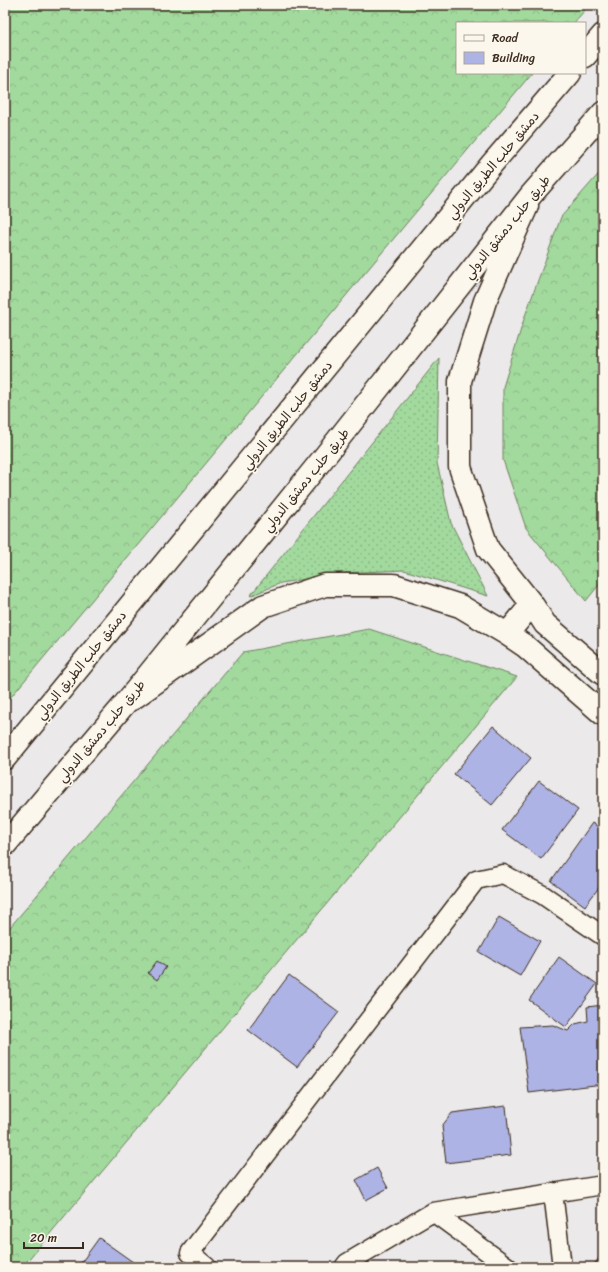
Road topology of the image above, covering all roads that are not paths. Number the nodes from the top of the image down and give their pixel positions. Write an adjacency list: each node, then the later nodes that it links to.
1 (603, 35): 2 (main road)
2 (586, 55)
3 (569, 74): 11 (main road, دمشق حلب الطريق الدولي)
4 (603, 113): 5 (main road, طريق حلب دمشق الدولي)
5 (531, 195): 6 (main road); 9 (main road, طريق حلب دمشق الدولي)
6 (532, 604): 7 (main road); 8 (main road)
7 (507, 634): 9 (main road); 10 (main road)
8 (603, 674)
9 (123, 706): 12 (main road, طريق حلب دمشق الدولي)
10 (603, 714)
11 (5, 758)
12 (5, 845)
13 (603, 936): 17 (street)
14 (603, 1185): 15 (street)
15 (553, 1192): 16 (street); 20 (street)
16 (433, 1212): 18 (street); 19 (street)
17 (207, 1267)
18 (344, 1267)
19 (508, 1267)
20 (562, 1267)

